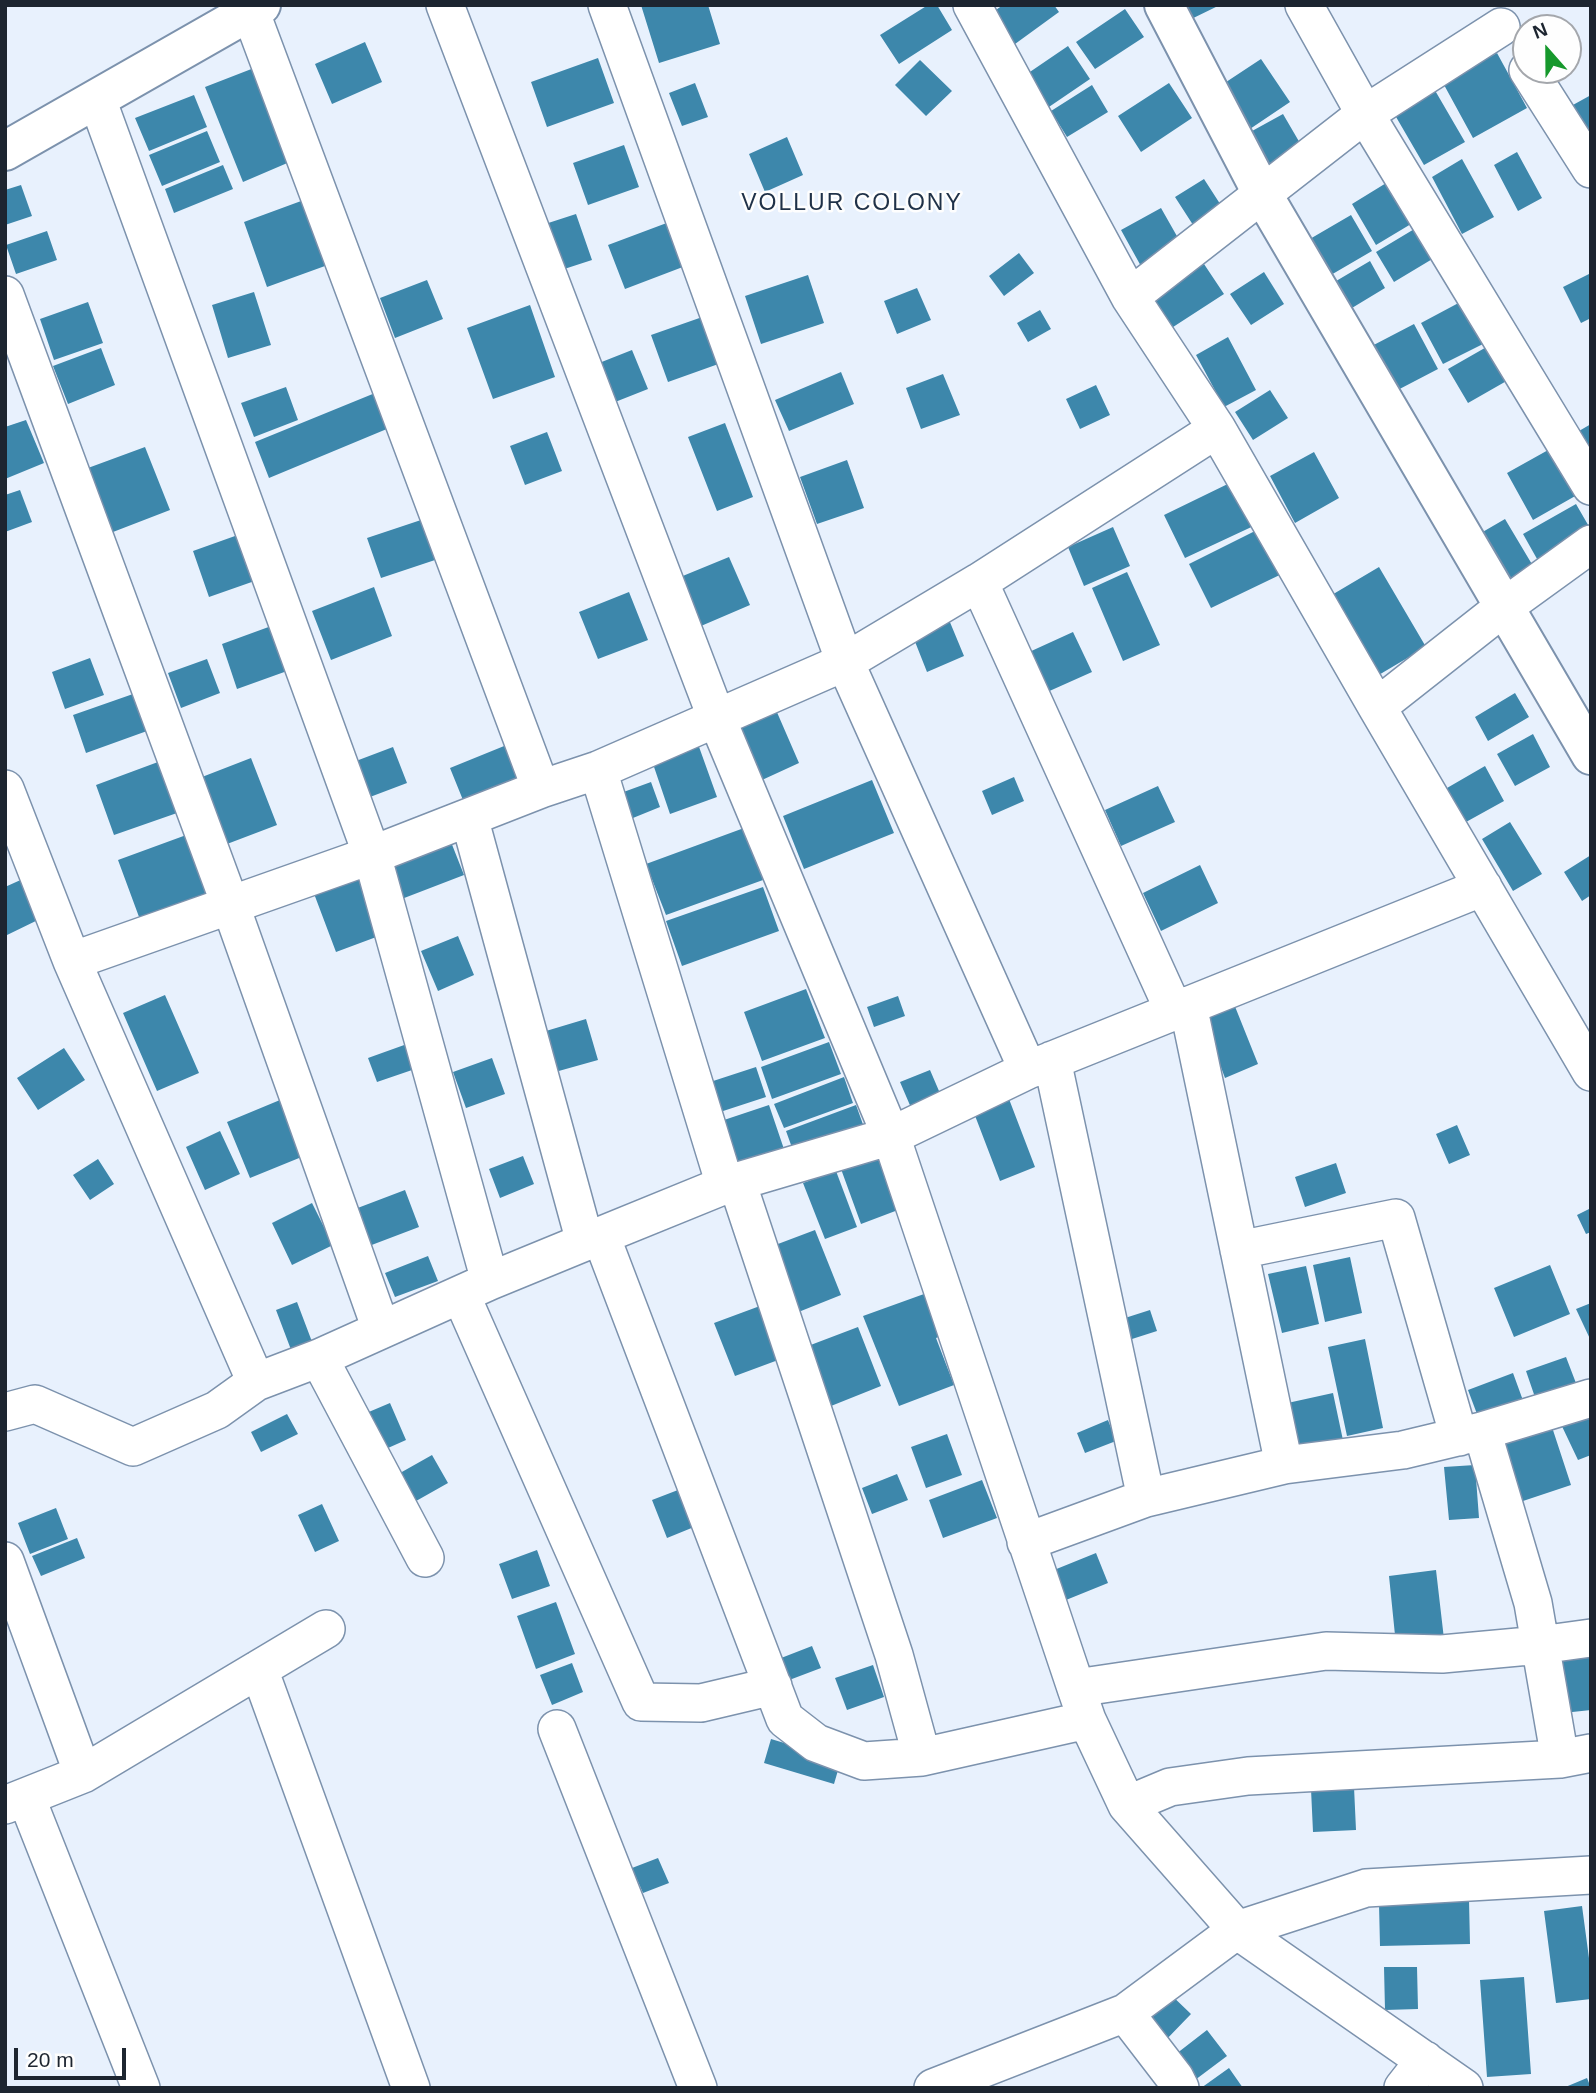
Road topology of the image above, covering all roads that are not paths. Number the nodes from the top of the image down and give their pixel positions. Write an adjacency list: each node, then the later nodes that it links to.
1 (445, 5): 24 (street)
2 (607, 5): 22 (street)
3 (972, 5): 16 (street)
4 (1164, 5): 14 (street)
5 (1304, 5): 11 (street)
6 (253, 7): 10 (street); 28 (street)
7 (1494, 16): 8 (street); 11 (street)
8 (1512, 44)
9 (1537, 84): 13 (street)
10 (97, 99): 12 (street); 30 (street)
11 (1366, 114): 14 (street); 18 (street)
12 (5, 151)
13 (1591, 169)
14 (1264, 195): 16 (street); 21 (street)
15 (5, 295): 32 (street)
16 (1130, 297): 17 (street)
17 (1217, 429): 20 (street); 23 (street)
18 (1591, 486)
19 (1591, 544): 21 (street)
20 (979, 582): 22 (street); 34 (street)
21 (1504, 607): 23 (street); 25 (street)
22 (845, 662): 24 (street); 35 (street)
23 (1377, 707): 31 (street)
24 (717, 719): 26 (street); 37 (street)
25 (1591, 755)
26 (598, 770): 28 (street); 38 (street)
27 (5, 789): 33 (street)
28 (541, 789): 29 (street)
29 (469, 817): 30 (street); 39 (street)
30 (372, 855): 32 (street); 41 (street)
31 (1483, 887): 34 (street); 36 (street)
32 (230, 904): 33 (street); 42 (street)
33 (72, 961): 44 (street)
34 (1181, 1008): 35 (street); 40 (street)
35 (1040, 1065): 37 (street); 49 (street)
36 (1591, 1072)
37 (891, 1136): 38 (street); 50 (street)
38 (731, 1184): 39 (street); 60 (street)
39 (593, 1239): 41 (street); 57 (street)
40 (1239, 1250): 47 (street); 48 (street)
41 (475, 1288): 42 (street); 57 (street)
42 (381, 1329): 43 (street)
43 (319, 1359): 44 (street); 51 (street)
44 (256, 1382): 46 (street)
45 (1591, 1398): 47 (street)
46 (5, 1412)
47 (1471, 1434): 48 (street); 55 (street)
48 (1284, 1465): 49 (street)
49 (1146, 1498): 50 (street)
50 (1026, 1542): 58 (street)
51 (425, 1558)
52 (5, 1561): 62 (street)
53 (326, 1629): 56 (street)
54 (1591, 1637): 55 (street)
55 (1541, 1645): 58 (street); 61 (street)
56 (259, 1669): 62 (street); 71 (street)
57 (773, 1686): 60 (street)
58 (1082, 1704): 60 (street); 64 (street)
59 (557, 1729): 72 (street)
60 (922, 1756)
61 (1576, 1756): 64 (street)
62 (83, 1774): 63 (street)
63 (16, 1801): 70 (street)
64 (1127, 1805): 66 (street)
65 (1591, 1875): 66 (street)
66 (1237, 1930): 67 (street); 68 (street)
67 (1125, 2013): 69 (street); 73 (street)
68 (1414, 2074): 74 (street)
69 (937, 2087)
70 (141, 2088)
71 (411, 2088)
72 (698, 2088)
73 (1180, 2088)
74 (1464, 2088)

